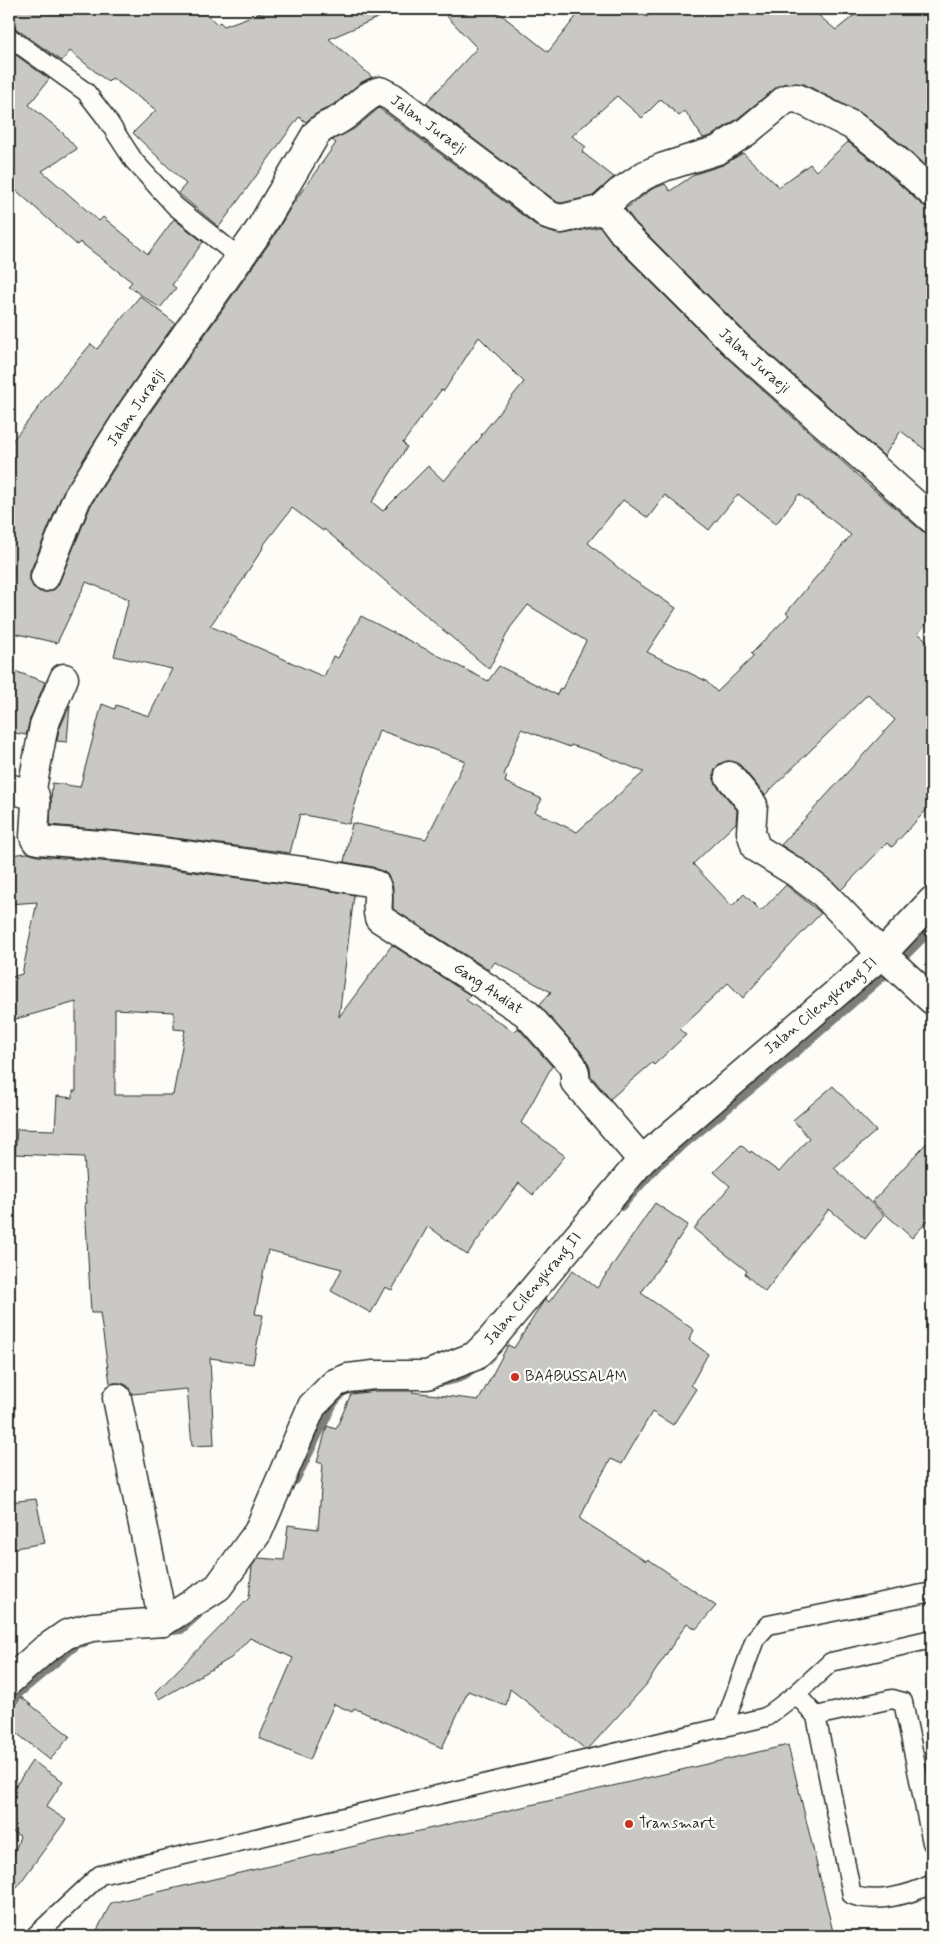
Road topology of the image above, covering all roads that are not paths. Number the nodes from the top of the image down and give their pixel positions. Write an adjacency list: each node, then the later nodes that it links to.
1 (9, 37): 4 (lane)
2 (932, 193): 3 (street)
3 (600, 210): 4 (street, Jalan Juraeji); 5 (street, Jalan Juraeji)
4 (240, 258): 6 (street, Jalan Juraeji)
5 (932, 519)
6 (45, 577)
7 (64, 678): 9 (street)
8 (729, 776): 11 (street)
9 (20, 791): 13 (street, Gang Ahdiat)
10 (932, 900): 11 (street, Jalan Cilengkrang II)
11 (882, 954): 12 (street); 13 (street, Jalan Cilengkrang II)
12 (932, 1000)
13 (642, 1160): 16 (street, Jalan Cilengkrang II)
14 (117, 1398): 16 (street)
15 (932, 1592): 21 (lane)
16 (163, 1622): 18 (street, Jalan Cilengkrang II)
17 (932, 1639): 19 (lane)
18 (9, 1682)
19 (796, 1694): 20 (lane); 21 (lane)
20 (816, 1716): 22 (lane); 23 (lane)
21 (723, 1728): 24 (lane)
22 (932, 1843)
23 (932, 1884)
24 (35, 1936)

